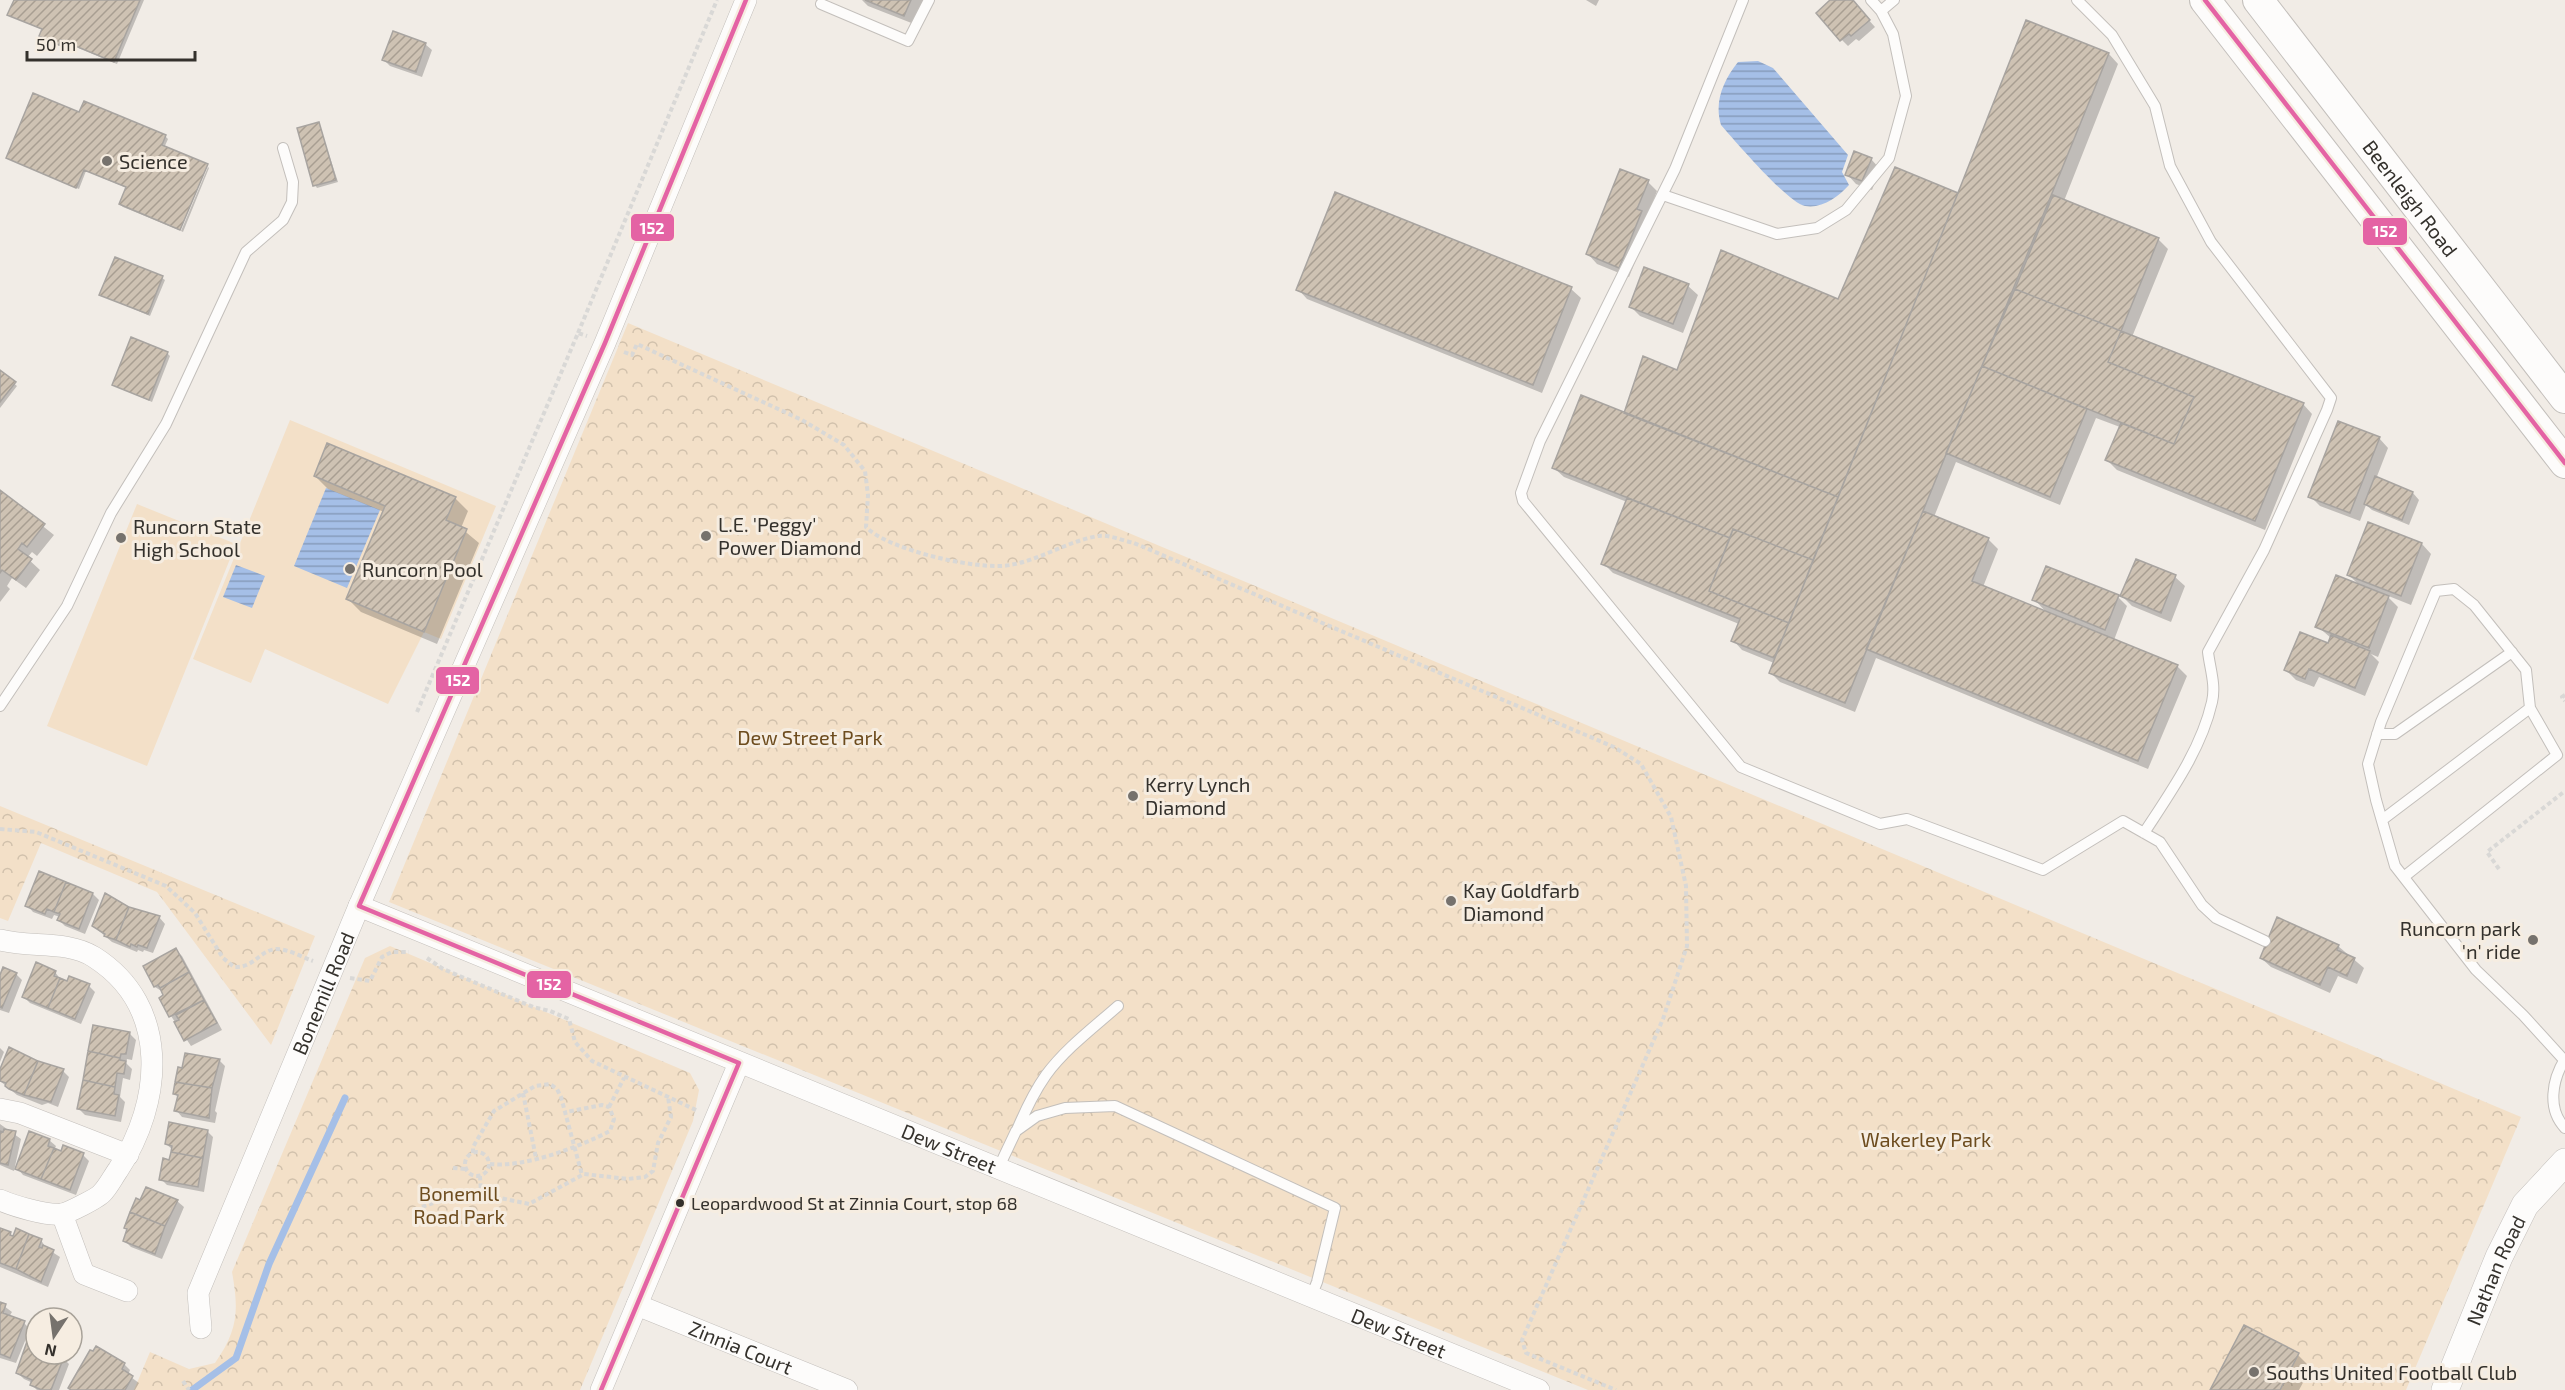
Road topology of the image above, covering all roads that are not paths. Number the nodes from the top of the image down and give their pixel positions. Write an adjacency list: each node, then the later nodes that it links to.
1 (746, 0): 22 (street, Bonemill Road)
2 (929, 0): 9 (lane)
3 (1743, 0): 12 (lane)
4 (1871, 0): 10 (lane)
5 (1894, 0): 10 (lane)
6 (2077, 0): 20 (lane)
7 (2205, 0): 14 (main road, Beenleigh Road)
8 (2258, 0): 13 (main road, Beenleigh Road)
9 (818, 1)
10 (1881, 11): 12 (lane)
11 (283, 148): 16 (lane)
12 (1662, 195): 20 (lane)
13 (2565, 398)
14 (2565, 463)
15 (2512, 652): 17 (lane); 18 (lane); 18 (lane)
16 (0, 706)
17 (2530, 708): 19 (lane); 21 (lane)
18 (2377, 734): 19 (lane)
19 (2382, 820): 21 (lane)
20 (2144, 833): 24 (lane)
21 (2405, 876): 26 (lane)
22 (359, 906): 27 (street, Dew Street); 39 (street, Bonemill Road)
23 (0, 940): 31 (street)
24 (2265, 941)
25 (1118, 1006): 30 (lane)
26 (2564, 1059): 29 (lane)
27 (739, 1063): 33 (street, Dew Street); 38 (street)
28 (0, 1109): 31 (street)
29 (2565, 1128)
30 (1016, 1131): 33 (lane); 37 (lane)
31 (128, 1155): 35 (street)
32 (2565, 1162): 43 (street, Nathan Road)
33 (998, 1169): 37 (street, Dew Street)
34 (0, 1200): 35 (street)
35 (62, 1214): 36 (street)
36 (127, 1291)
37 (1311, 1297): 42 (street, Dew Street)
38 (637, 1305): 40 (street); 41 (street, Zinnia Court)
39 (201, 1328)
40 (602, 1390)
41 (847, 1390)
42 (1539, 1390)
43 (2445, 1390)

